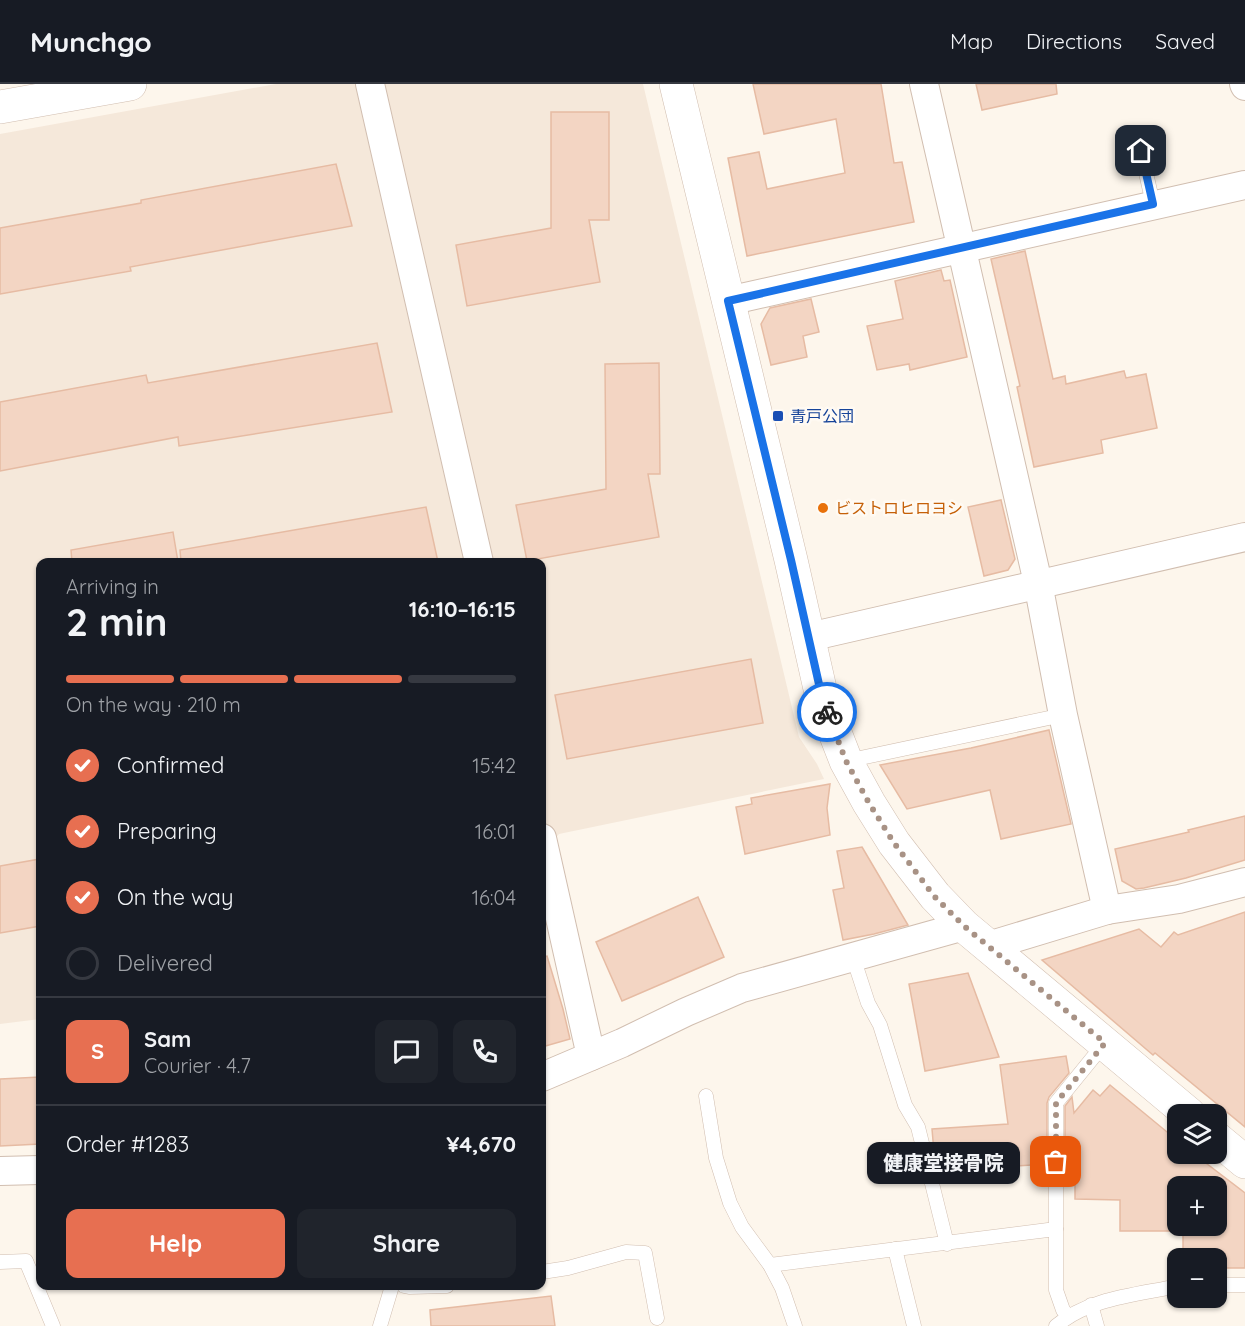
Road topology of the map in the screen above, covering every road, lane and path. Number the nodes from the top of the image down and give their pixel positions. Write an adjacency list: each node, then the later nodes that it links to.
1 (130, 84): 5 (street)
2 (370, 84): 12 (street)
3 (676, 84): 10 (street)
4 (924, 84): 9 (street)
5 (0, 107)
6 (1137, 133): 8 (lane)
7 (1245, 184): 8 (street)
8 (1153, 204): 9 (street)
9 (961, 248): 10 (street); 13 (street)
10 (728, 301): 14 (street)
11 (1245, 537): 13 (street)
12 (478, 558)
13 (1038, 584): 14 (street); 15 (street)
14 (809, 637): 16 (street)
15 (1063, 715): 16 (lane); 19 (street)
16 (846, 761): 20 (street)
17 (546, 856): 23 (street)
18 (1245, 882): 19 (street)
19 (1107, 910): 20 (street)
20 (976, 936): 21 (street); 22 (street)
21 (853, 957): 23 (street); 32 (lane)
22 (1105, 1043): 26 (street); 31 (lane)
23 (591, 1056): 24 (street)
24 (546, 1075)
25 (706, 1096): 35 (lane)
26 (1177, 1104)
27 (1227, 1147): 28 (street)
28 (1245, 1162)
29 (36, 1170): 30 (street)
30 (0, 1171)
31 (1056, 1229): 32 (lane); 44 (lane)
32 (947, 1244): 33 (lane)
33 (895, 1249): 35 (lane); 49 (lane)
34 (0, 1262): 37 (lane)
35 (770, 1265): 48 (lane)
36 (546, 1272): 45 (lane)
37 (36, 1285)
38 (1227, 1285): 39 (lane)
39 (1245, 1285)
40 (1167, 1288): 43 (lane)
41 (38, 1290): 46 (lane)
42 (391, 1290): 47 (lane)
43 (1091, 1305): 44 (lane); 51 (lane)
44 (1068, 1316): 50 (lane)
45 (657, 1318)
46 (53, 1326)
47 (380, 1326)
48 (795, 1326)
49 (914, 1326)
50 (1056, 1326)
51 (1097, 1326)

